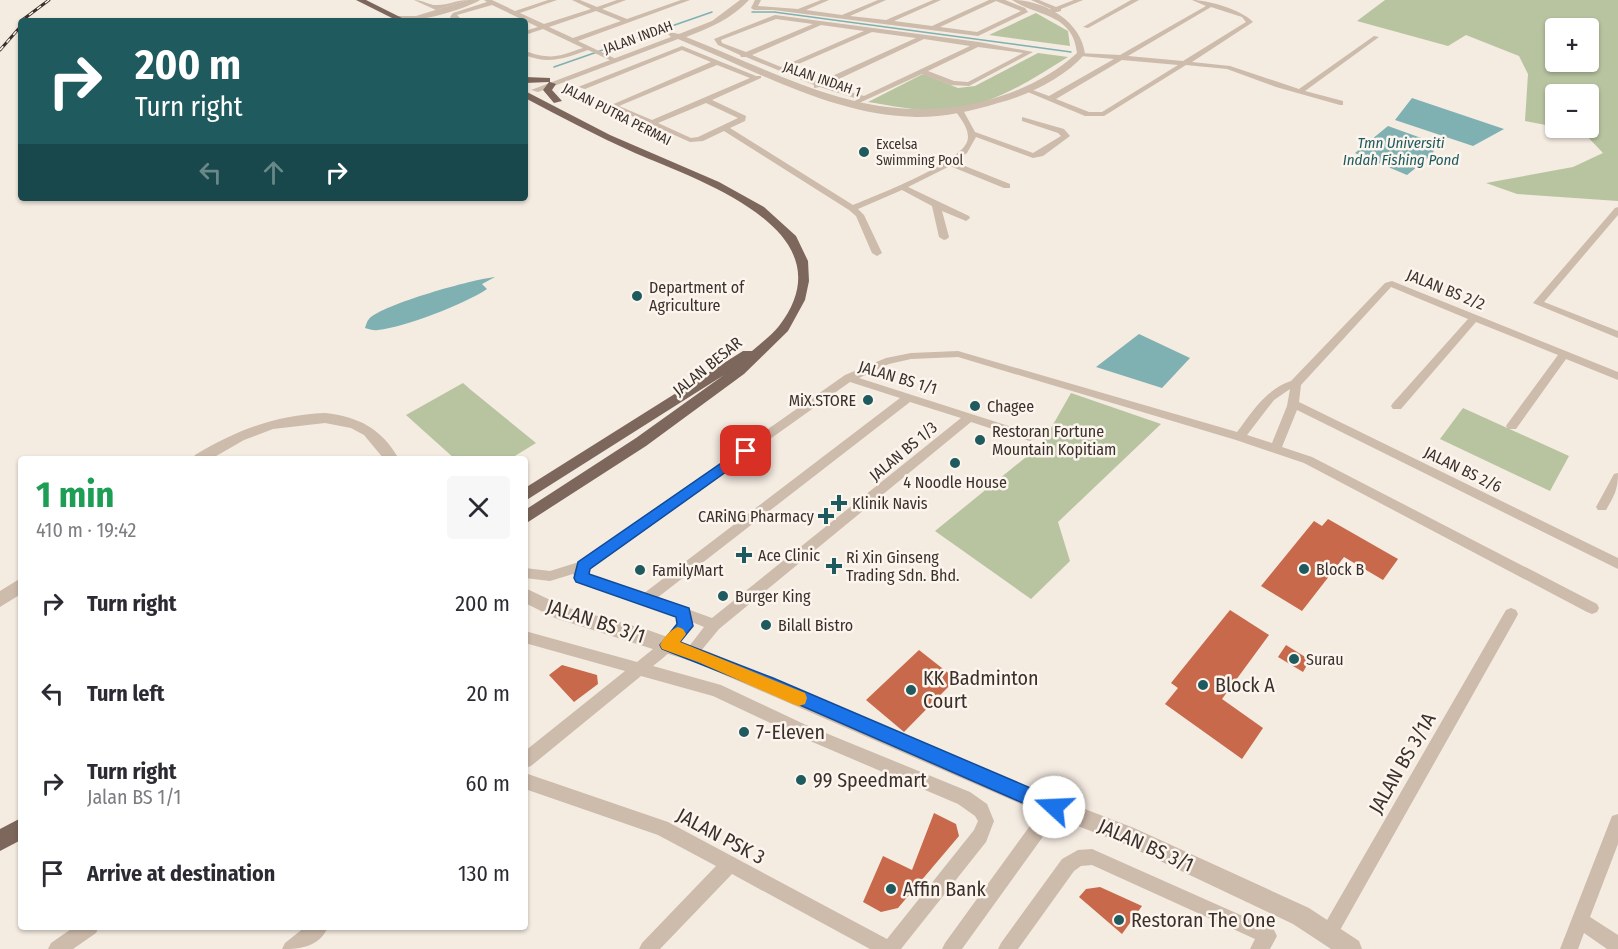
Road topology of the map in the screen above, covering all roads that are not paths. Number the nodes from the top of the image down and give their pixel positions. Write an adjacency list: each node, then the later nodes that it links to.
1 (417, 0): 2 (street)
2 (465, 0)
3 (477, 0): 33 (street)
4 (554, 0): 29 (street)
5 (576, 0): 25 (street)
6 (623, 0): 25 (street)
7 (686, 0): 38 (street)
8 (738, 0): 46 (street, JALAN INDAH)
9 (745, 0): 46 (street, JALAN INDAH)
10 (770, 0): 23 (street)
11 (826, 0): 27 (street)
12 (882, 0): 30 (street)
13 (938, 0): 39 (street)
14 (994, 0): 43 (street)
15 (999, 0): 43 (street)
16 (1016, 0): 28 (street)
17 (1034, 0): 26 (street)
18 (1080, 0): 26 (street)
19 (1136, 0): 42 (street)
20 (1195, 0): 24 (street)
21 (356, 1): 31 (main road); 32 (main road)
22 (488, 1): 29 (street); 34 (street); 35 (street)
23 (758, 1): 27 (street)
24 (1211, 5): 56 (street); 59 (street)
25 (597, 9): 38 (street); 41 (street)
26 (1059, 10): 28 (street)
27 (798, 11): 30 (street)
28 (1048, 12): 53 (street)
29 (514, 13): 36 (street)
30 (843, 17): 39 (street)
31 (382, 18)
32 (398, 18)
33 (417, 18)
34 (430, 18)
35 (457, 18)
36 (525, 18)
37 (528, 20): 41 (street)
38 (628, 22): 49 (street)
39 (887, 22): 43 (street)
40 (822, 23): 44 (street); 54 (street); 54 (street)
41 (544, 27): 45 (street); 49 (street)
42 (1086, 27)
43 (933, 28)
44 (873, 30): 47 (street); 60 (street)
45 (528, 32)
46 (675, 35): 55 (street, JALAN INDAH); 57 (street, JALAN INDAH 1)
47 (925, 36): 50 (street); 65 (street)
48 (1376, 37): 73 (street)
49 (573, 40): 51 (street)
50 (979, 44): 61 (street); 61 (street)
51 (590, 49): 52 (street); 55 (street)
52 (528, 54)
53 (1081, 54): 56 (street); 71 (street, JALAN INDAH 1)
54 (745, 55): 57 (street); 60 (street)
55 (608, 57): 64 (street, JALAN INDAH)
56 (1117, 58): 59 (street); 75 (street)
57 (732, 60): 62 (street, JALAN INDAH 1)
58 (718, 62): 63 (street); 66 (street); 82 (street)
59 (1184, 64): 73 (street); 75 (street)
60 (781, 69): 65 (street)
61 (921, 71): 74 (street)
62 (766, 74): 63 (street); 72 (street, JALAN INDAH 1)
63 (756, 78): 76 (street)
64 (549, 82): 67 (street, JALAN INDAH); 68 (main road); 77 (main road)
65 (820, 85): 72 (street); 74 (street)
66 (582, 87)
67 (528, 88)
68 (528, 88)
69 (528, 88): 77 (main road, JALAN PUTRA PERMAI)
70 (528, 89): 86 (main road, JALAN PUTRA PERMAI)
71 (1028, 90): 75 (street); 80 (street, JALAN INDAH 1)
72 (808, 91): 79 (street, JALAN INDAH 1)
73 (1300, 91): 78 (street)
74 (864, 98): 79 (street)
75 (1050, 99)
76 (706, 100): 82 (street); 83 (street)
77 (557, 101): 86 (main road, JALAN PUTRA PERMAI)
78 (1340, 103)
79 (851, 105): 80 (street, JALAN INDAH 1)
80 (960, 112): 84 (street)
81 (1025, 119): 84 (street)
82 (652, 123): 83 (street)
83 (725, 128): 90 (street)
84 (972, 136): 85 (street)
85 (948, 162): 87 (street); 88 (street)
86 (693, 173): 97 (main road, JALAN PUTRA PERMAI)
87 (1007, 186)
88 (902, 187): 89 (street); 90 (street)
89 (936, 205): 92 (street); 93 (street)
90 (852, 208): 94 (street)
91 (1618, 210): 96 (street)
92 (966, 218)
93 (944, 237)
94 (877, 253)
95 (1475, 317): 98 (street, JALAN BS 2/2); 101 (street, JALAN BS 2/2); 104 (street)
96 (1618, 335)
97 (766, 344): 113 (main road, JALAN BESAR); 115 (main road, JALAN BESAR)
98 (1564, 354): 99 (street, JALAN BS 2/2); 106 (street)
99 (1618, 376)
100 (849, 378): 102 (street, JALAN BS 1/1); 108 (street); 117 (street, JALAN BS 1/1)
101 (1295, 384): 103 (street); 108 (street)
102 (909, 397): 105 (street, JALAN BS 1/1); 122 (street)
103 (1293, 404): 109 (street); 116 (street, JALAN BS 2/6)
104 (1397, 406)
105 (970, 417): 107 (street, JALAN BS 1/1); 126 (street, JALAN BS 1/3)
106 (1512, 426)
107 (1030, 437)
108 (1240, 437): 109 (street)
109 (1275, 449): 123 (street)
110 (205, 456): 111 (street)
111 (390, 456)
112 (1618, 477): 114 (street)
113 (528, 493)
114 (1602, 507)
115 (528, 517)
116 (1618, 564)
117 (583, 566): 118 (street, JALAN BS 1/1); 122 (street)
118 (528, 573)
119 (18, 587): 121 (street)
120 (528, 595): 128 (street, JALAN BS 3/1)
121 (0, 600)
122 (645, 600): 124 (street)
123 (1592, 608)
124 (684, 613): 126 (street); 128 (street)
125 (1511, 614): 141 (street, JALAN BS 3/1A)
126 (714, 626): 129 (street, JALAN BS 1/3)
127 (528, 638): 130 (street)
128 (668, 645): 129 (street, JALAN BS 3/1); 130 (street)
129 (691, 652): 133 (street, JALAN BS 3/1)
130 (638, 669): 131 (street); 147 (street)
131 (528, 759)
132 (528, 782): 137 (street, JALAN PSK 3)
133 (1054, 807): 141 (street, JALAN BS 3/1); 148 (street)
134 (1618, 823): 138 (street)
135 (18, 830): 136 (main road)
136 (0, 841)
137 (730, 864): 146 (street); 147 (street, JALAN PSK 3)
138 (1580, 920): 143 (street); 151 (street)
139 (86, 930): 144 (street)
140 (315, 930): 145 (street)
141 (1329, 933): 150 (street, JALAN BS 3/1)
142 (1264, 943): 149 (street)
143 (1618, 946)
144 (57, 949)
145 (291, 949)
146 (648, 949)
147 (889, 949)
148 (951, 949)
149 (1007, 949)
150 (1351, 949)
151 (1569, 949)

